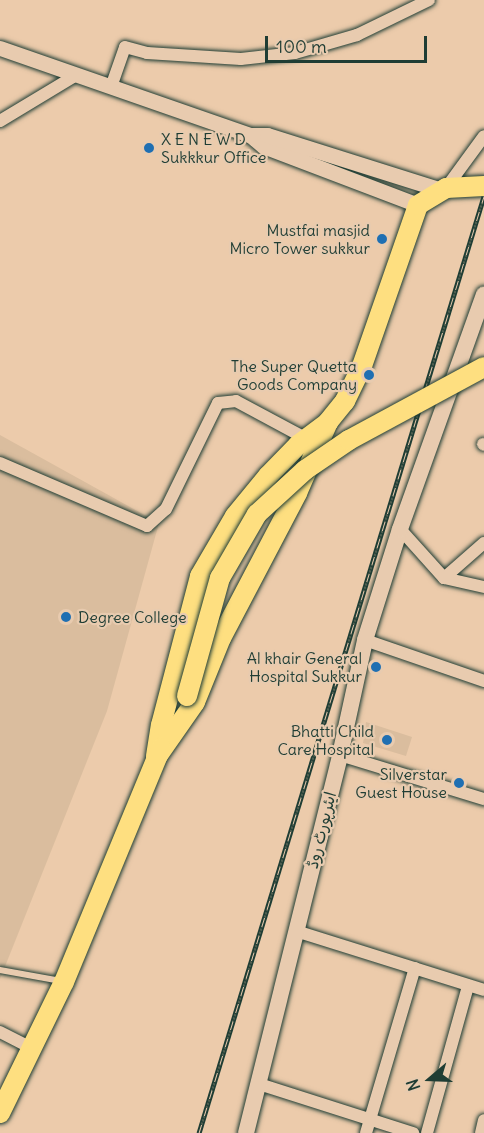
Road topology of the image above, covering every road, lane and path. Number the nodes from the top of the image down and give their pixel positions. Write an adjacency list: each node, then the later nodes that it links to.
1 (429, 0): 4 (street)
2 (0, 48): 3 (street)
3 (73, 76): 4 (street); 5 (street)
4 (111, 87): 6 (street)
5 (0, 122)
6 (249, 135): 9 (street); 10 (street)
7 (484, 136): 9 (street)
8 (484, 186): 9 (main road)
9 (444, 189): 10 (main road)
10 (418, 205): 14 (main road)
11 (484, 295): 12 (main road, ایئرپورٹ روڈ)
12 (481, 312): 17 (main road, ایئرپورٹ روڈ)
13 (484, 367): 24 (main road, bridge)
14 (328, 422): 15 (main road); 24 (main road)
15 (305, 438): 16 (street); 24 (main road)
16 (0, 464)
17 (400, 529): 19 (street); 21 (main road, ایئرپورٹ روڈ)
18 (484, 543): 19 (street)
19 (444, 578): 20 (street)
20 (484, 587)
21 (365, 640): 22 (street); 23 (main road, ایئرپورٹ روڈ)
22 (484, 681)
23 (340, 755): 25 (street); 26 (main road, ایئرپورٹ روڈ)
24 (156, 759): 29 (main road)
25 (484, 799)
26 (296, 931): 27 (street); 34 (main road, ایئرپورٹ روڈ)
27 (415, 968): 30 (street); 36 (street)
28 (0, 970): 29 (lane)
29 (64, 982): 33 (main road)
30 (468, 986): 31 (street); 41 (street)
31 (484, 990)
32 (0, 1032): 33 (street)
33 (32, 1048): 35 (main road)
34 (259, 1084): 36 (street); 38 (main road, ایئرپورٹ روڈ)
35 (0, 1113)
36 (370, 1119): 39 (street); 40 (street)
37 (484, 1120): 42 (street)
38 (246, 1133)
39 (366, 1133)
40 (413, 1133)
41 (427, 1133)
42 (481, 1133)

